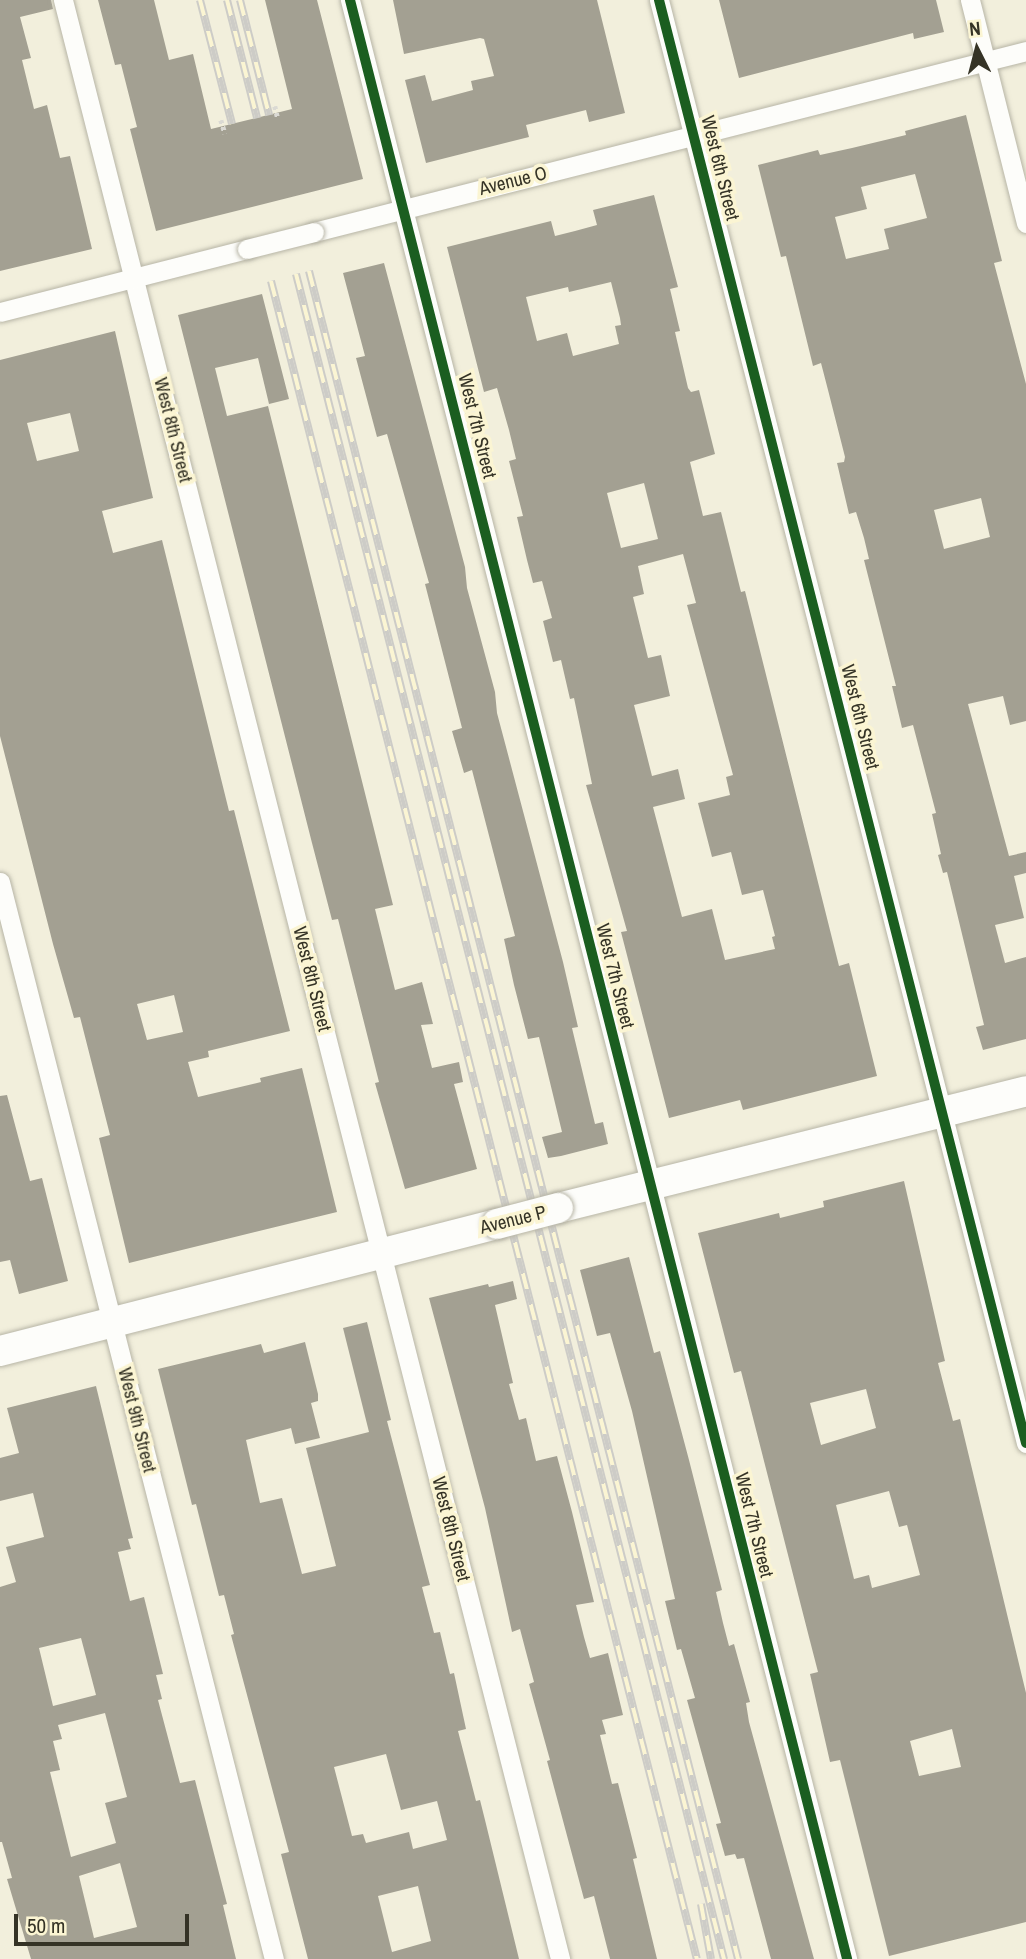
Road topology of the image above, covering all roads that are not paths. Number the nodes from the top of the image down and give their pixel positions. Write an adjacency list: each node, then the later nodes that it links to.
1 (63, 0): 10 (street, West 8th Street)
2 (351, 0): 8 (street, West 7th Street)
3 (659, 0): 7 (street, West 6th Street)
4 (970, 0): 6 (street)
5 (1026, 51): 6 (street, Avenue O)
6 (985, 62): 7 (street, Avenue O); 9 (street)
7 (694, 135): 8 (street, Avenue O); 14 (street, West 6th Street)
8 (404, 209): 10 (street, Avenue O, bridge); 15 (street, West 7th Street)
9 (1026, 223)
10 (134, 278): 11 (street, Avenue O); 16 (street, West 8th Street)
11 (0, 312)
12 (0, 882): 17 (street, West 9th Street)
13 (1026, 1091): 14 (main road, Avenue P)
14 (942, 1112): 15 (main road, Avenue P); 19 (street, West 6th Street)
15 (650, 1186): 16 (main road, Avenue P, bridge); 22 (street, West 7th Street)
16 (381, 1254): 17 (main road, Avenue P); 21 (street, West 8th Street)
17 (112, 1322): 18 (main road, Avenue P); 20 (street, West 9th Street)
18 (0, 1351)
19 (1026, 1443)
20 (274, 1959)
21 (560, 1959)
22 (847, 1959)

